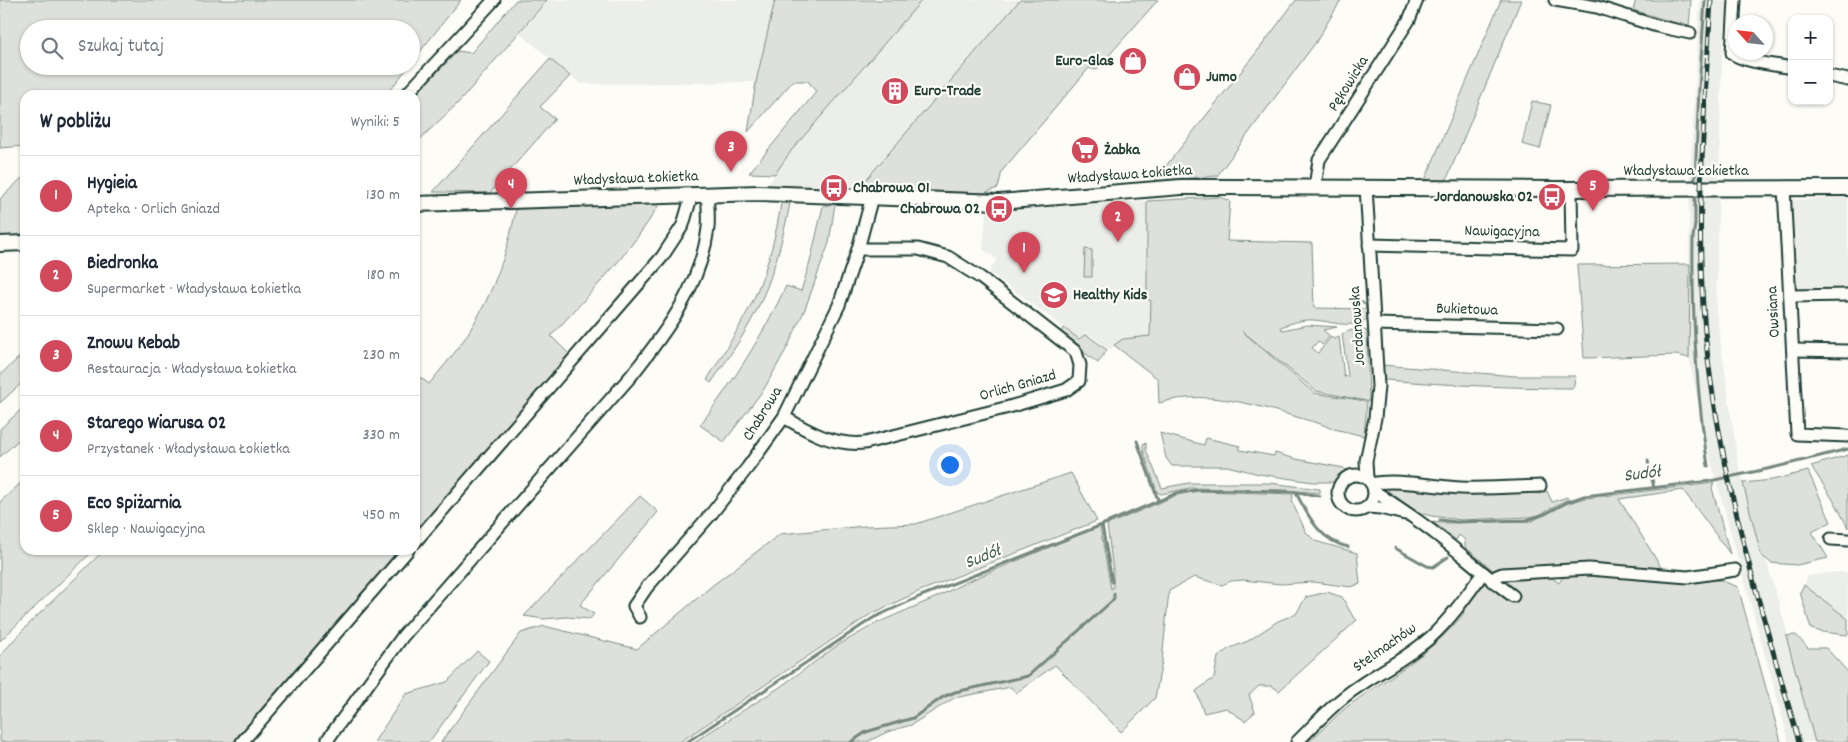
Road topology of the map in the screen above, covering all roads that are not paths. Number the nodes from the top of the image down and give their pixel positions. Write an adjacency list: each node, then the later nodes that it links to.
1 (494, 0): 9 (street)
2 (1417, 0): 10 (street, Pękowicka)
3 (1555, 0): 5 (street)
4 (1735, 0): 6 (street)
5 (1690, 33)
6 (1788, 67)
7 (1833, 77): 8 (street)
8 (1848, 80)
9 (411, 90)
10 (1315, 187): 11 (street, Władysława Łokietka); 17 (street, Władysława Łokietka)
11 (1366, 187): 12 (street, Władysława Łokietka); 21 (street, Jordanowska)
12 (1571, 188): 13 (street, Władysława Łokietka); 21 (street, Nawigacyjna)
13 (1784, 188): 14 (street, Władysława Łokietka); 24 (street, Owsiana)
14 (1848, 188)
15 (692, 194): 16 (street, Władysława Łokietka); 18 (street, Władysława Łokietka); 35 (street)
16 (708, 194): 17 (street, Władysława Łokietka); 44 (street)
17 (872, 197): 22 (street, Chabrowa)
18 (420, 204)
19 (20, 243): 20 (street)
20 (0, 244)
21 (1369, 245): 25 (street, Jordanowska)
22 (858, 250): 29 (street, Chabrowa); 29 (street, Orlich Gniazd)
23 (1848, 295): 24 (street)
24 (1790, 296): 27 (street, Owsiana)
25 (1375, 324): 26 (street, Bukietowa); 31 (street, Jordanowska)
26 (1557, 329)
27 (1793, 350): 28 (street); 30 (street, Owsiana)
28 (1848, 351)
29 (784, 417): 43 (street, Chabrowa)
30 (1848, 436)
31 (1367, 482): 32 (street); 33 (street); 33 (street); 34 (street)
32 (1540, 486)
33 (1368, 507): 34 (street)
34 (1406, 514): 40 (street)
35 (420, 536)
36 (1831, 538): 37 (street)
37 (1848, 540)
38 (404, 555): 45 (street)
39 (1735, 570): 41 (street)
40 (1482, 574): 41 (street); 46 (street, Stelmachów)
41 (1492, 581): 42 (street)
42 (1513, 596)
43 (640, 616)
44 (328, 739)
45 (242, 742)
46 (1297, 742)

